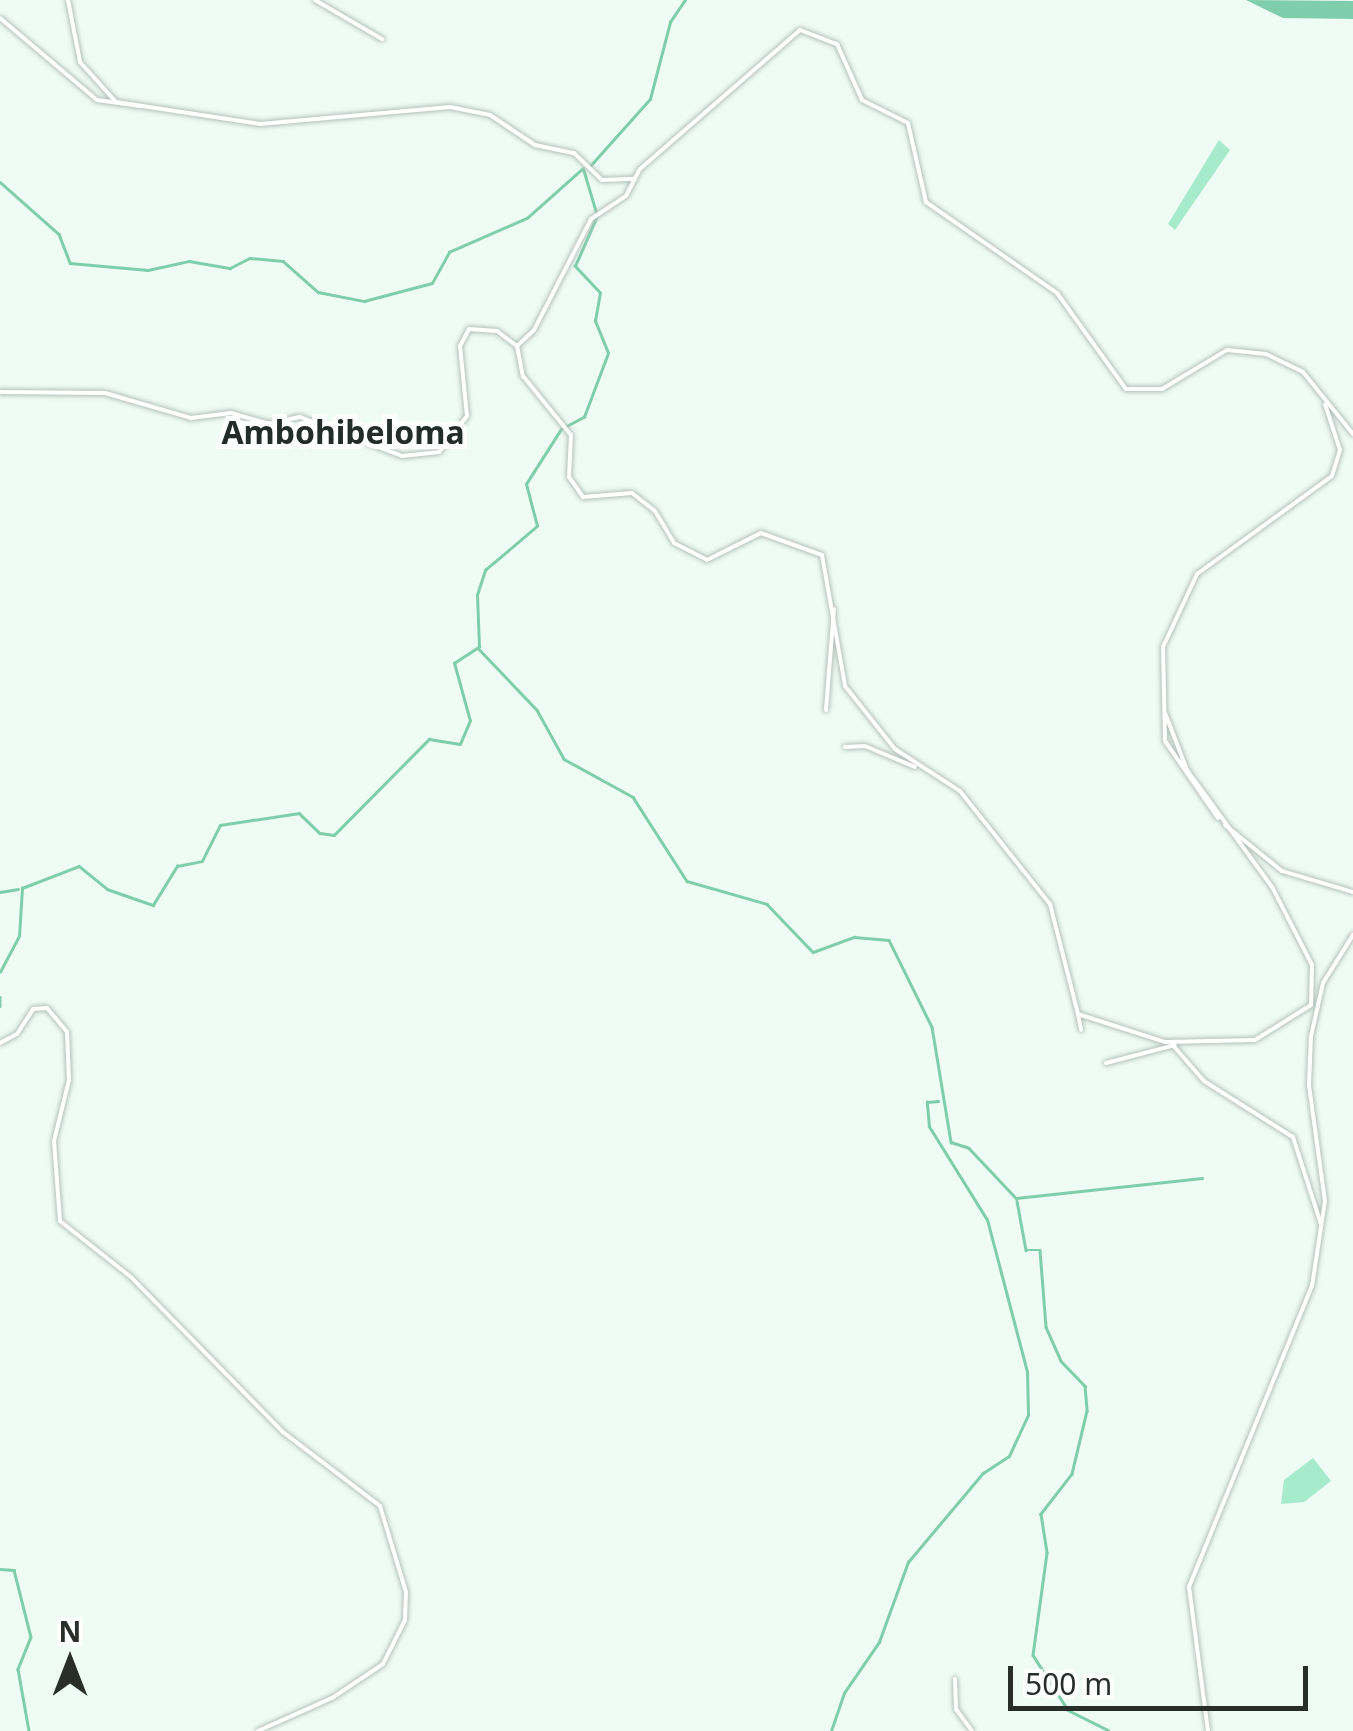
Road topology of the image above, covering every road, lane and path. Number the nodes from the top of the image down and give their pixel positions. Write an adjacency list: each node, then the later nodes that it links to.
1 (68, 0): 5 (street)
2 (315, 0): 4 (street)
3 (0, 18): 5 (street)
4 (382, 38)
5 (146, 106): 6 (street)
6 (636, 178): 7 (street); 9 (street)
7 (516, 346): 8 (street); 11 (street)
8 (0, 392)
9 (1322, 399): 10 (street); 15 (street)
10 (1353, 434)
11 (834, 604): 12 (street); 14 (street)
12 (826, 710)
13 (845, 748): 14 (street)
14 (915, 767): 19 (street)
15 (1222, 823): 16 (street); 18 (street)
16 (1353, 892)
17 (1353, 935): 18 (street)
18 (1318, 992): 21 (street); 25 (street)
19 (1078, 1014): 20 (street); 21 (street)
20 (1081, 1030)
21 (1166, 1042): 23 (street)
22 (0, 1043): 27 (street)
23 (1175, 1045): 24 (street); 25 (street)
24 (1106, 1063)
25 (1322, 1228): 29 (street)
26 (954, 1679): 28 (street)
27 (258, 1731)
28 (972, 1731)
29 (1208, 1731)

